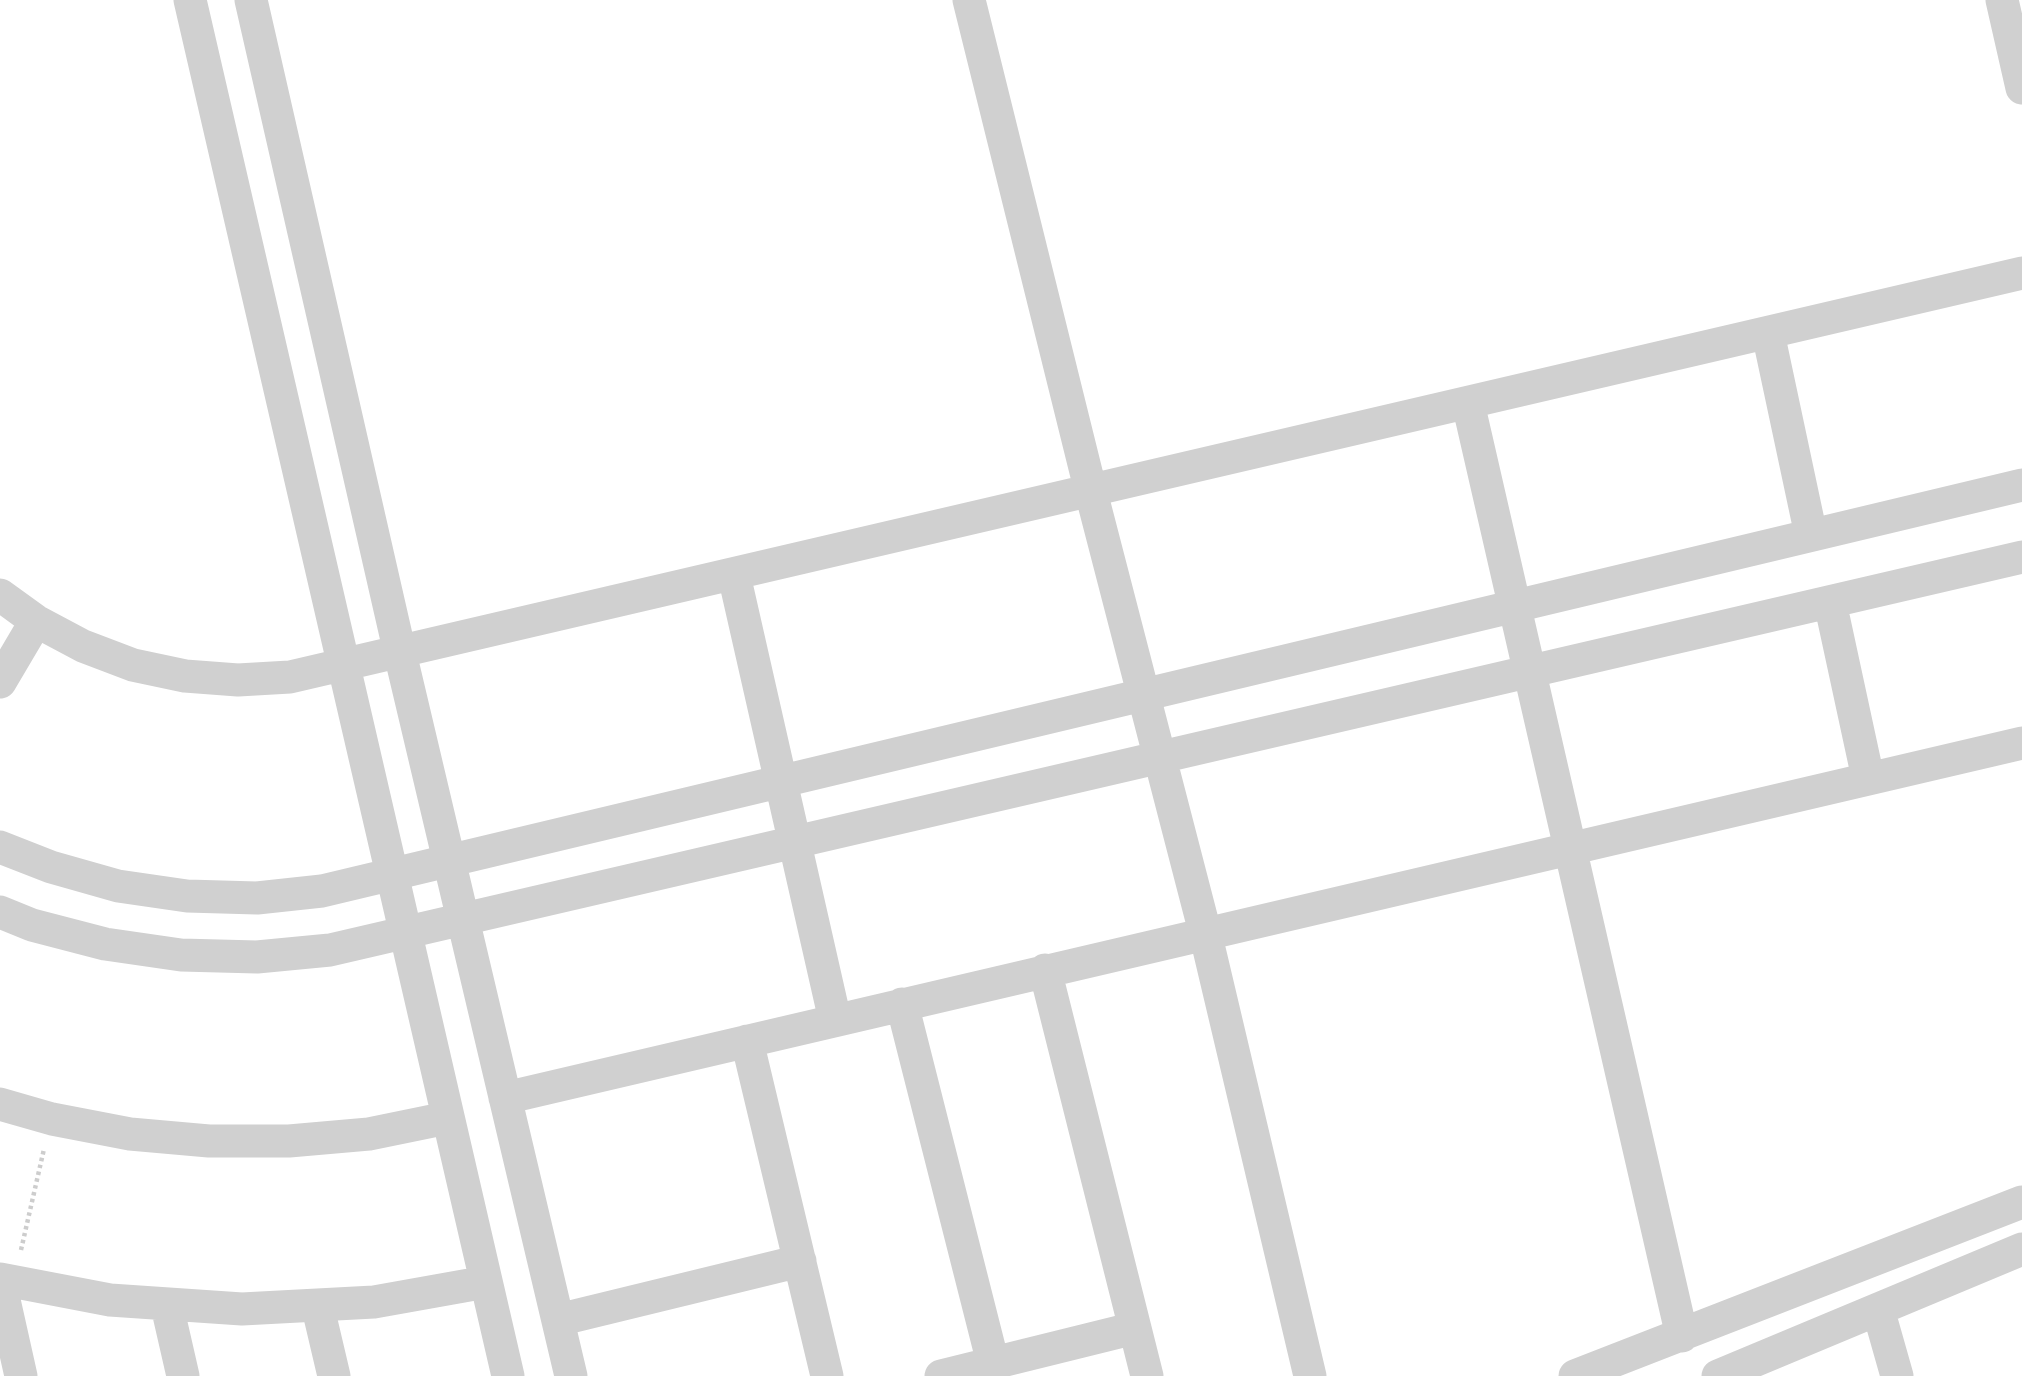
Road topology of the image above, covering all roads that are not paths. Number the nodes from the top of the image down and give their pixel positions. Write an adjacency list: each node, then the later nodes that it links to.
1 (190, 0): 19 (street)
2 (251, 0): 18 (street)
3 (969, 0): 10 (street)
4 (2002, 0): 5 (street)
5 (2022, 88)
6 (2022, 273): 7 (street)
7 (1768, 333): 8 (street); 11 (street)
8 (1468, 403): 10 (street); 16 (street)
9 (2022, 485): 11 (street)
10 (1091, 492): 13 (street); 22 (street)
11 (1811, 535): 16 (street)
12 (2022, 557): 15 (street)
13 (734, 575): 18 (street); 26 (street)
14 (0, 595): 17 (street)
15 (1830, 602): 20 (street); 25 (street)
16 (1515, 606): 20 (street); 22 (street)
17 (36, 621): 19 (street); 21 (street)
18 (400, 653): 19 (street); 30 (street)
19 (345, 666): 31 (street)
20 (1530, 672): 24 (street); 29 (street)
21 (0, 682)
22 (1144, 695): 24 (street); 26 (street)
23 (2022, 743): 25 (street)
24 (1160, 757): 27 (street); 34 (street)
25 (1868, 778): 29 (street)
26 (781, 782): 27 (street); 30 (street)
27 (795, 842): 33 (street); 38 (street)
28 (0, 847): 31 (street)
29 (1570, 848): 34 (street); 53 (street)
30 (449, 862): 31 (street); 33 (street)
31 (394, 876): 35 (street)
32 (0, 912): 35 (street)
33 (463, 919): 35 (street); 40 (street)
34 (1205, 932): 36 (street); 64 (street)
35 (407, 934): 42 (street)
36 (1045, 970): 37 (street); 52 (street)
37 (902, 1004): 38 (street); 54 (street)
38 (835, 1020): 39 (street)
39 (747, 1041): 40 (street); 45 (street)
40 (505, 1098): 51 (street)
41 (0, 1104): 42 (street)
42 (447, 1118): 47 (street)
43 (2022, 1202): 53 (street)
44 (2020, 1258): 50 (street)
45 (800, 1261): 51 (street); 61 (street)
46 (4, 1281): 48 (street); 56 (street)
47 (486, 1282): 49 (street); 59 (street)
48 (167, 1306): 49 (street); 57 (street)
49 (318, 1308): 58 (street)
50 (1878, 1309): 55 (street); 66 (street)
51 (558, 1321): 60 (street)
52 (1135, 1328): 54 (street); 63 (street)
53 (1682, 1336): 65 (street)
54 (993, 1363): 62 (street)
55 (1724, 1375)
56 (22, 1376)
57 (183, 1376)
58 (334, 1376)
59 (508, 1376)
60 (571, 1376)
61 (827, 1376)
62 (942, 1376)
63 (1147, 1376)
64 (1310, 1376)
65 (1575, 1376)
66 (1897, 1376)

